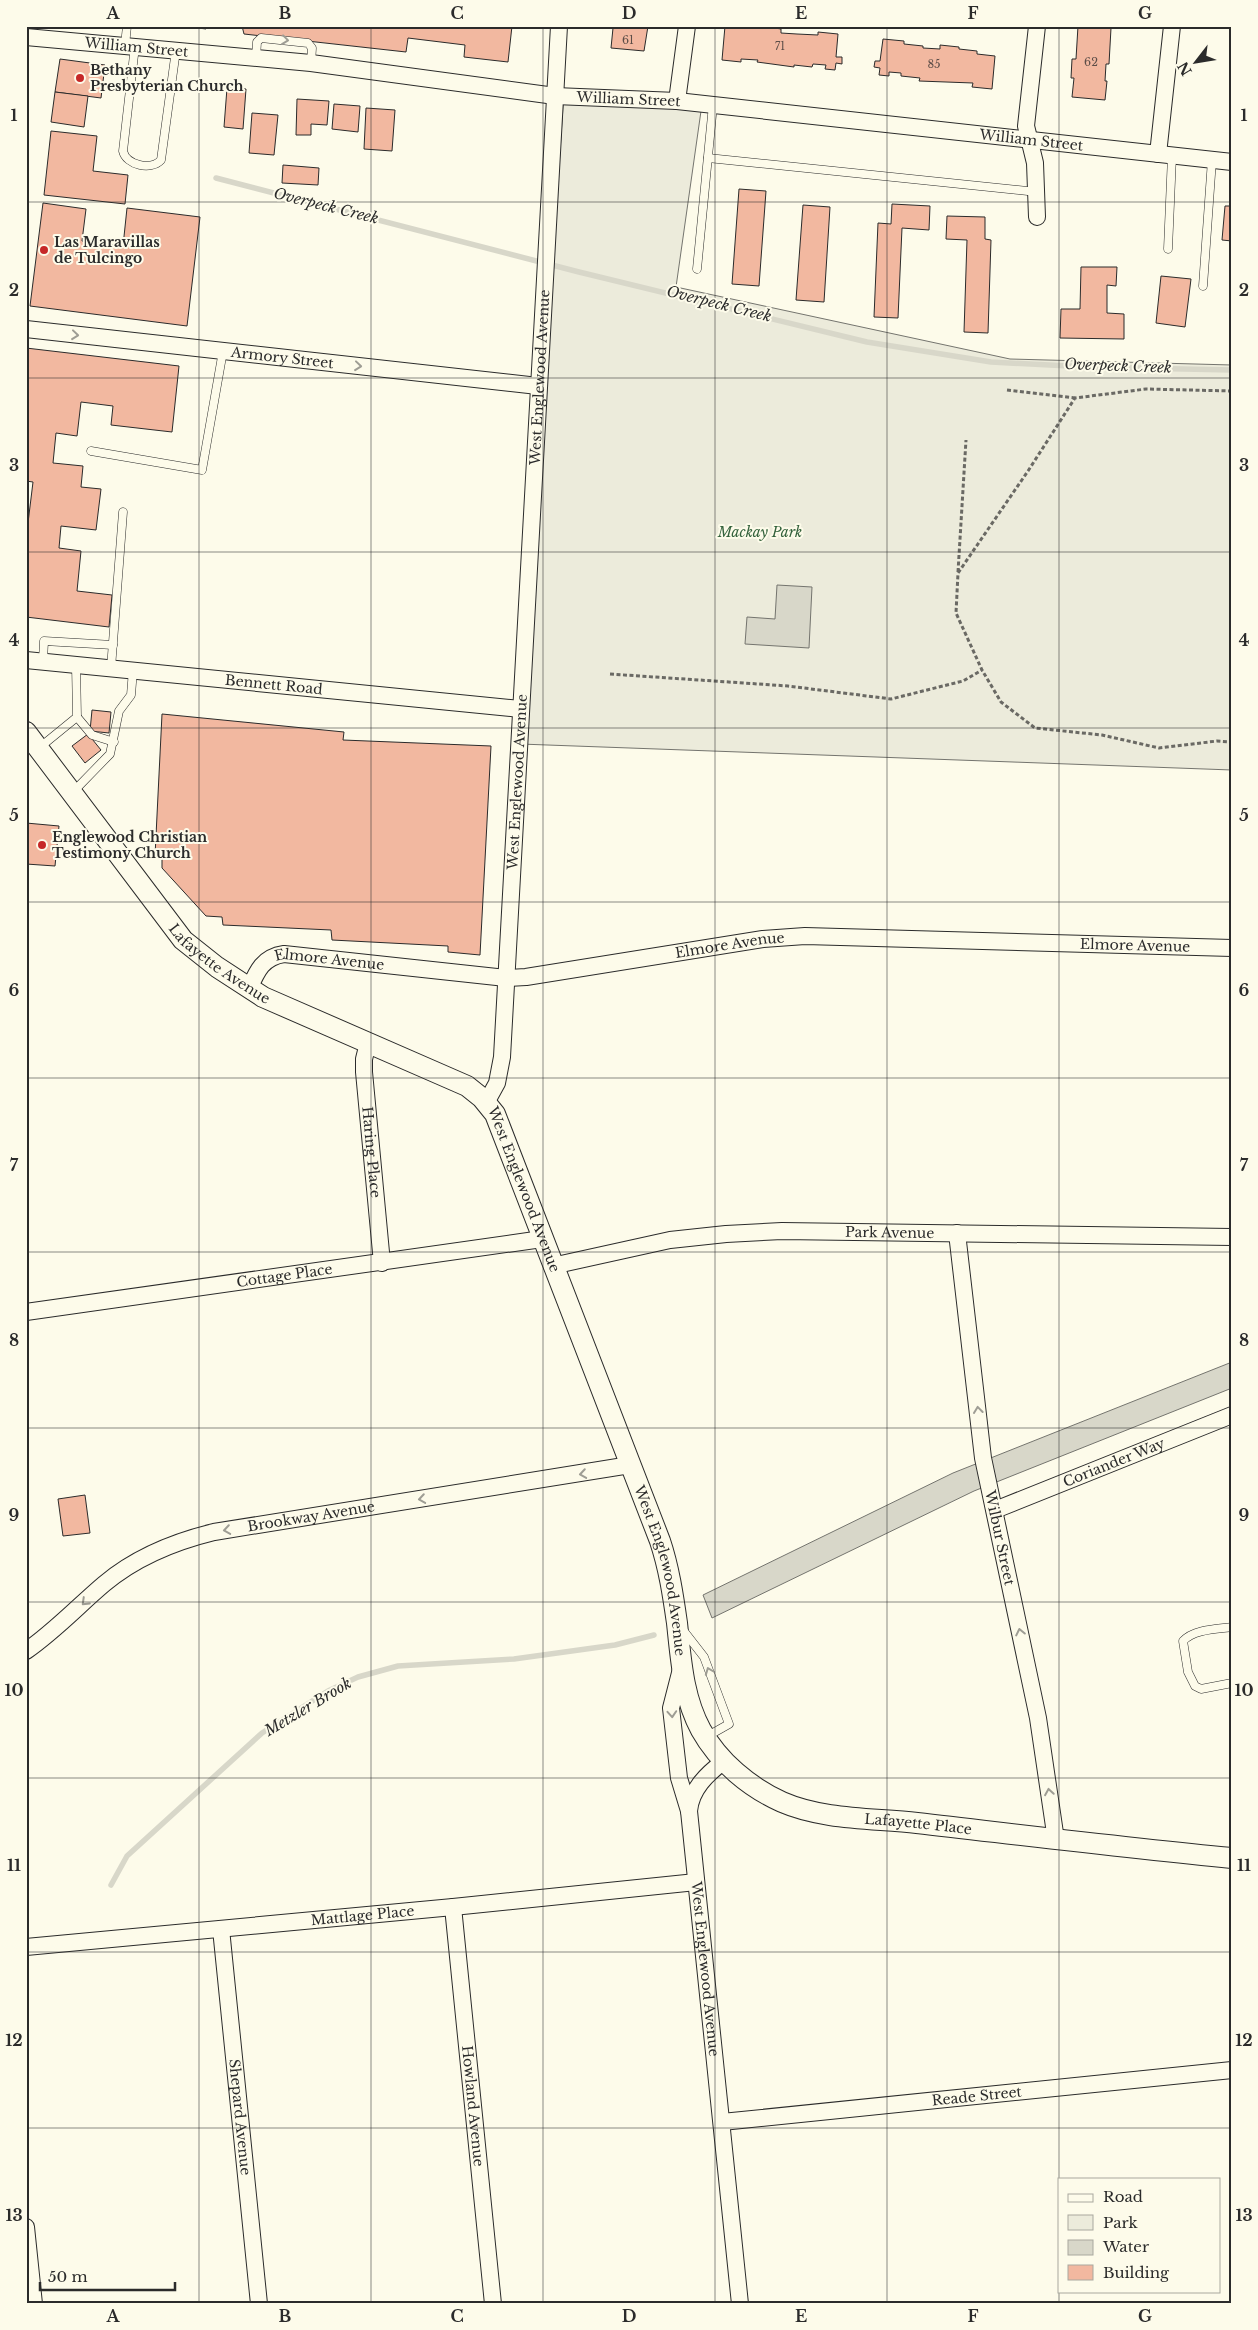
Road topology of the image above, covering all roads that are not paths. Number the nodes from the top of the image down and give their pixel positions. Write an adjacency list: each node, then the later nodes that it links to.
1 (127, 26): 7 (lane)
2 (559, 26): 9 (street, West Englewood Avenue)
3 (687, 26): 10 (street)
4 (1037, 26): 12 (street)
5 (1172, 26): 13 (street)
6 (26, 36): 7 (street, William Street)
7 (130, 45): 8 (street, William Street); 8 (lane)
8 (176, 50): 9 (street, William Street)
9 (555, 96): 10 (street, William Street); 24 (street, West Englewood Avenue)
10 (677, 101): 11 (street, William Street)
11 (713, 105): 12 (street, William Street); 14 (lane)
12 (1030, 140): 13 (street, William Street); 17 (street)
13 (1165, 155): 15 (street, William Street); 19 (lane)
14 (708, 158): 17 (lane); 20 (lane)
15 (1212, 160): 16 (street, William Street); 21 (lane)
16 (1232, 162)
17 (1037, 192): 18 (street)
18 (1037, 217)
19 (1168, 249)
20 (697, 269)
21 (1203, 286)
22 (26, 329): 23 (street, Armory Street, one-way to 23)
23 (223, 351): 24 (street, Armory Street, one-way to 24); 25 (lane)
24 (538, 386): 33 (street, West Englewood Avenue)
25 (91, 452)
26 (123, 512): 27 (lane)
27 (113, 645): 29 (lane); 31 (lane)
28 (26, 660): 29 (street, Bennett Road)
29 (43, 662): 30 (street, Bennett Road)
30 (76, 664): 31 (street, Bennett Road); 34 (lane)
31 (111, 668): 32 (street, Bennett Road)
32 (134, 670): 33 (street, Bennett Road); 36 (lane)
33 (520, 709): 40 (street, West Englewood Avenue)
34 (76, 717): 36 (lane); 37 (lane)
35 (26, 732): 37 (street, Lafayette Avenue)
36 (114, 742): 38 (lane)
37 (39, 748): 38 (street, Lafayette Avenue)
38 (72, 793): 41 (street, Lafayette Avenue)
39 (1232, 948): 40 (street, Elmore Avenue)
40 (506, 978): 41 (street, Elmore Avenue); 43 (street, West Englewood Avenue)
41 (249, 989): 42 (street, Lafayette Avenue)
42 (368, 1043): 43 (street, Lafayette Avenue); 47 (street, Haring Place)
43 (486, 1103): 46 (street, West Englewood Avenue)
44 (957, 1233): 45 (street, Park Avenue); 48 (street, Park Avenue); 52 (street, Wilbur Street, one-way to 44)
45 (1232, 1237)
46 (542, 1239): 47 (street, Cottage Place); 48 (street, West Englewood Avenue)
47 (382, 1263): 49 (street, Cottage Place)
48 (552, 1266): 51 (street, West Englewood Avenue)
49 (26, 1312)
50 (1232, 1415): 52 (street, Coriander Way)
51 (630, 1465): 53 (street, West Englewood Avenue); 55 (street, Brookway Avenue, one-way to 55)
52 (994, 1506): 61 (street, Wilbur Street, one-way to 52)
53 (676, 1622): 56 (street, West Englewood Avenue); 58 (lane, one-way to 53)
54 (1232, 1627): 57 (lane)
55 (26, 1651)
56 (682, 1667): 58 (street, Lafayette Place); 60 (street, West Englewood Avenue, one-way to 60)
57 (1232, 1683)
58 (706, 1737): 59 (street, Lafayette Place)
59 (724, 1761): 60 (street); 61 (street, Lafayette Place)
60 (689, 1811): 63 (street, West Englewood Avenue)
61 (1056, 1840): 62 (street, Lafayette Place)
62 (1232, 1858)
63 (696, 1882): 64 (street, Mattlage Place); 68 (street, West Englewood Avenue)
64 (453, 1907): 65 (street, Mattlage Place); 72 (street, Howland Avenue)
65 (221, 1929): 66 (street, Mattlage Place); 71 (street, Shepard Avenue)
66 (26, 1947)
67 (1232, 2070): 68 (street, Reade Street)
68 (722, 2122): 73 (street, West Englewood Avenue)
69 (26, 2227): 70 (street)
70 (34, 2304)
71 (259, 2304)
72 (493, 2304)
73 (740, 2304)

